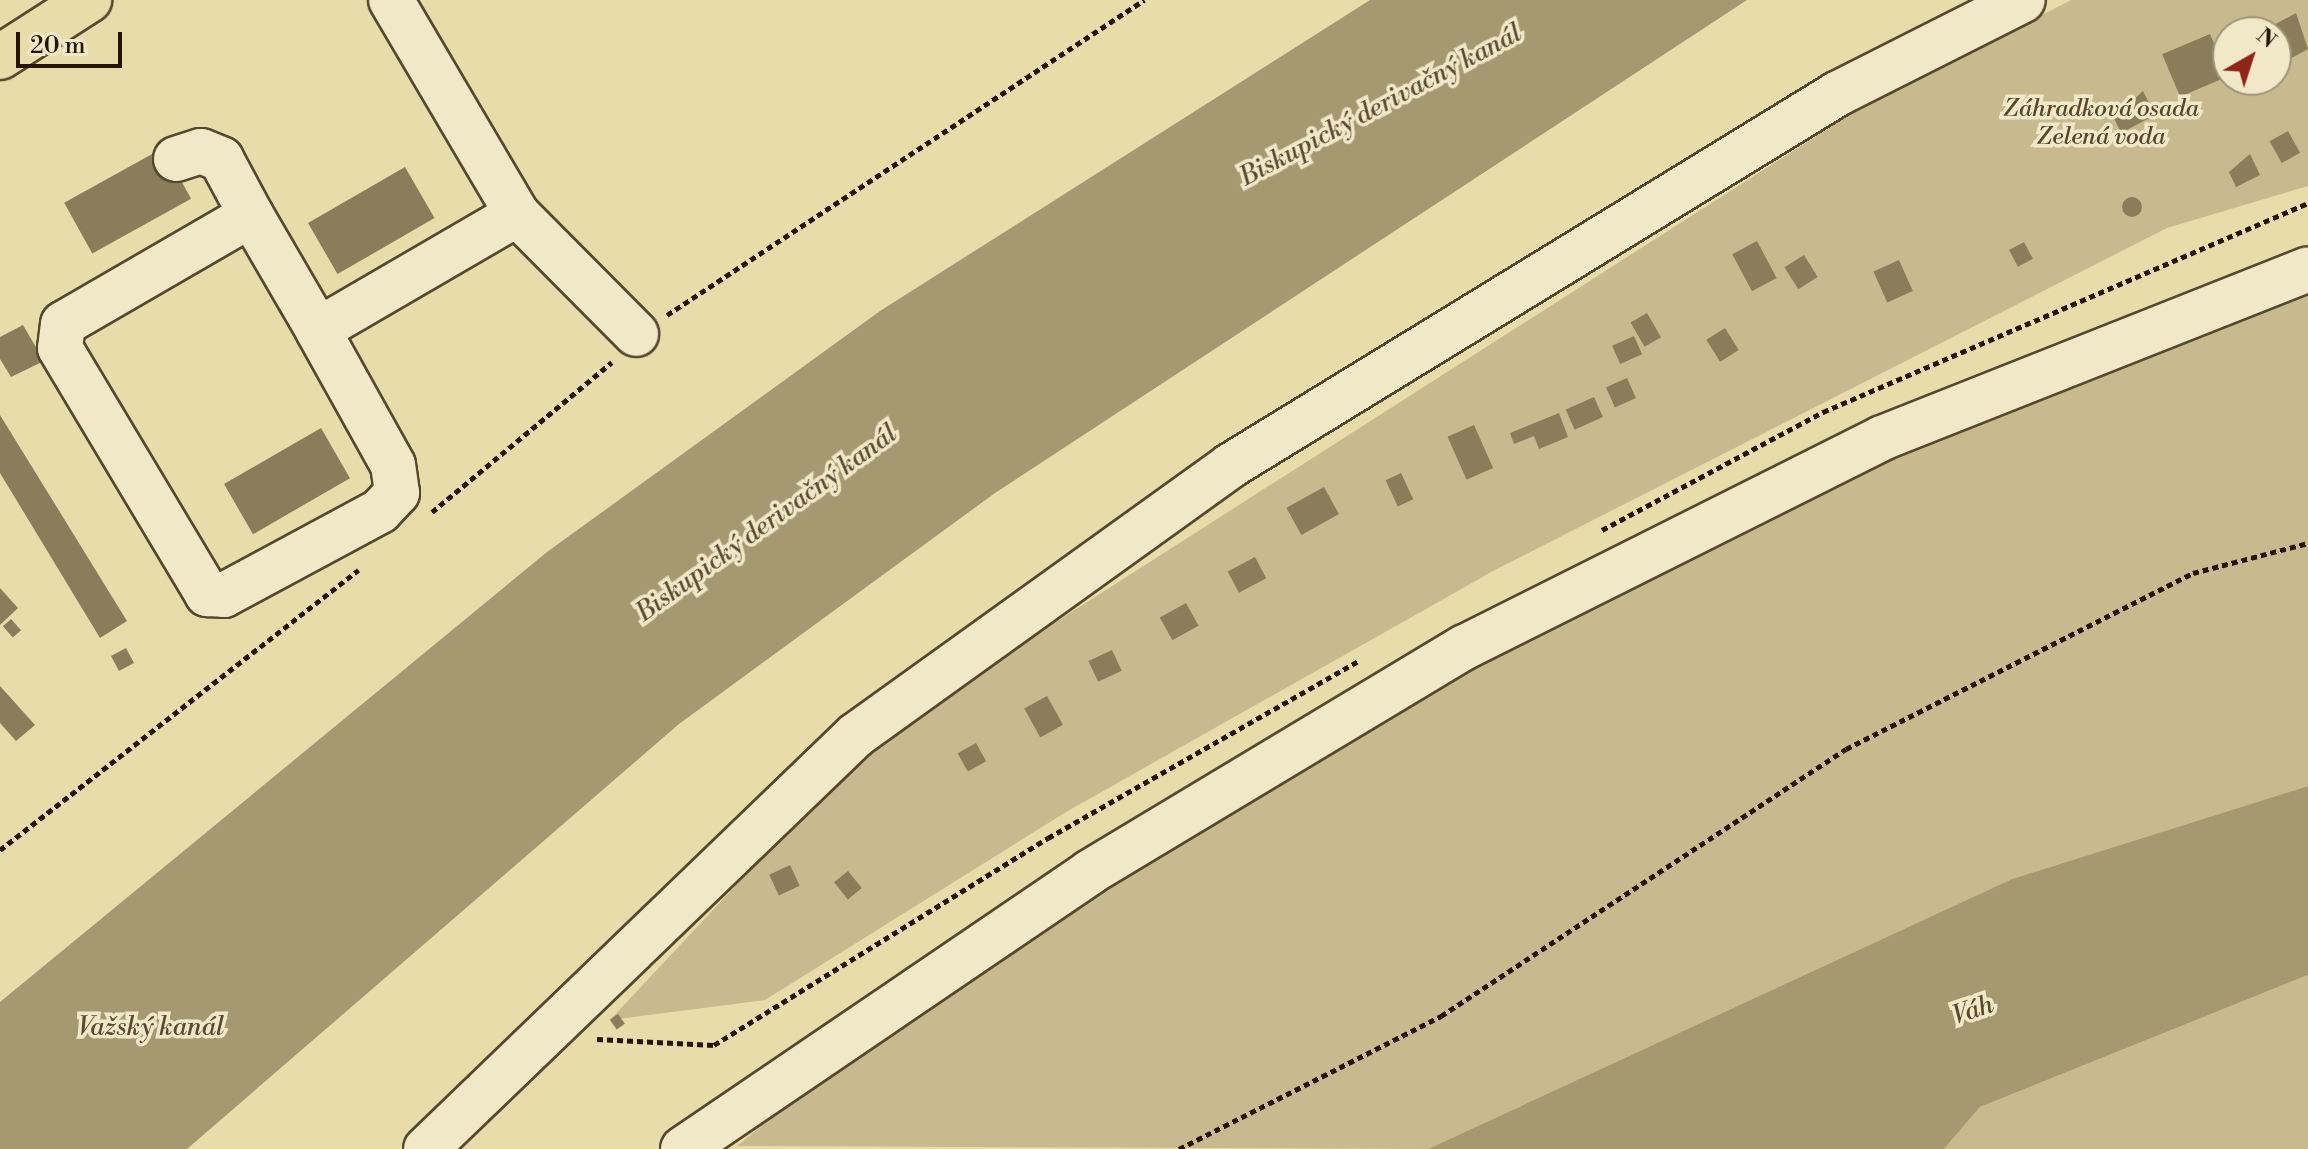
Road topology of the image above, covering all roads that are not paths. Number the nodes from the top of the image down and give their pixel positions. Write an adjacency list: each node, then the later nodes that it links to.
1 (89, 0): 4 (main road)
2 (391, 0): 6 (street)
3 (2023, 0): 11 (street)
4 (0, 57)
5 (176, 159): 7 (street)
6 (517, 214): 9 (street); 10 (street)
7 (251, 215): 9 (street); 9 (street)
8 (2308, 269): 12 (street)
9 (318, 330)
10 (636, 334)
11 (426, 1149)
12 (683, 1149)

